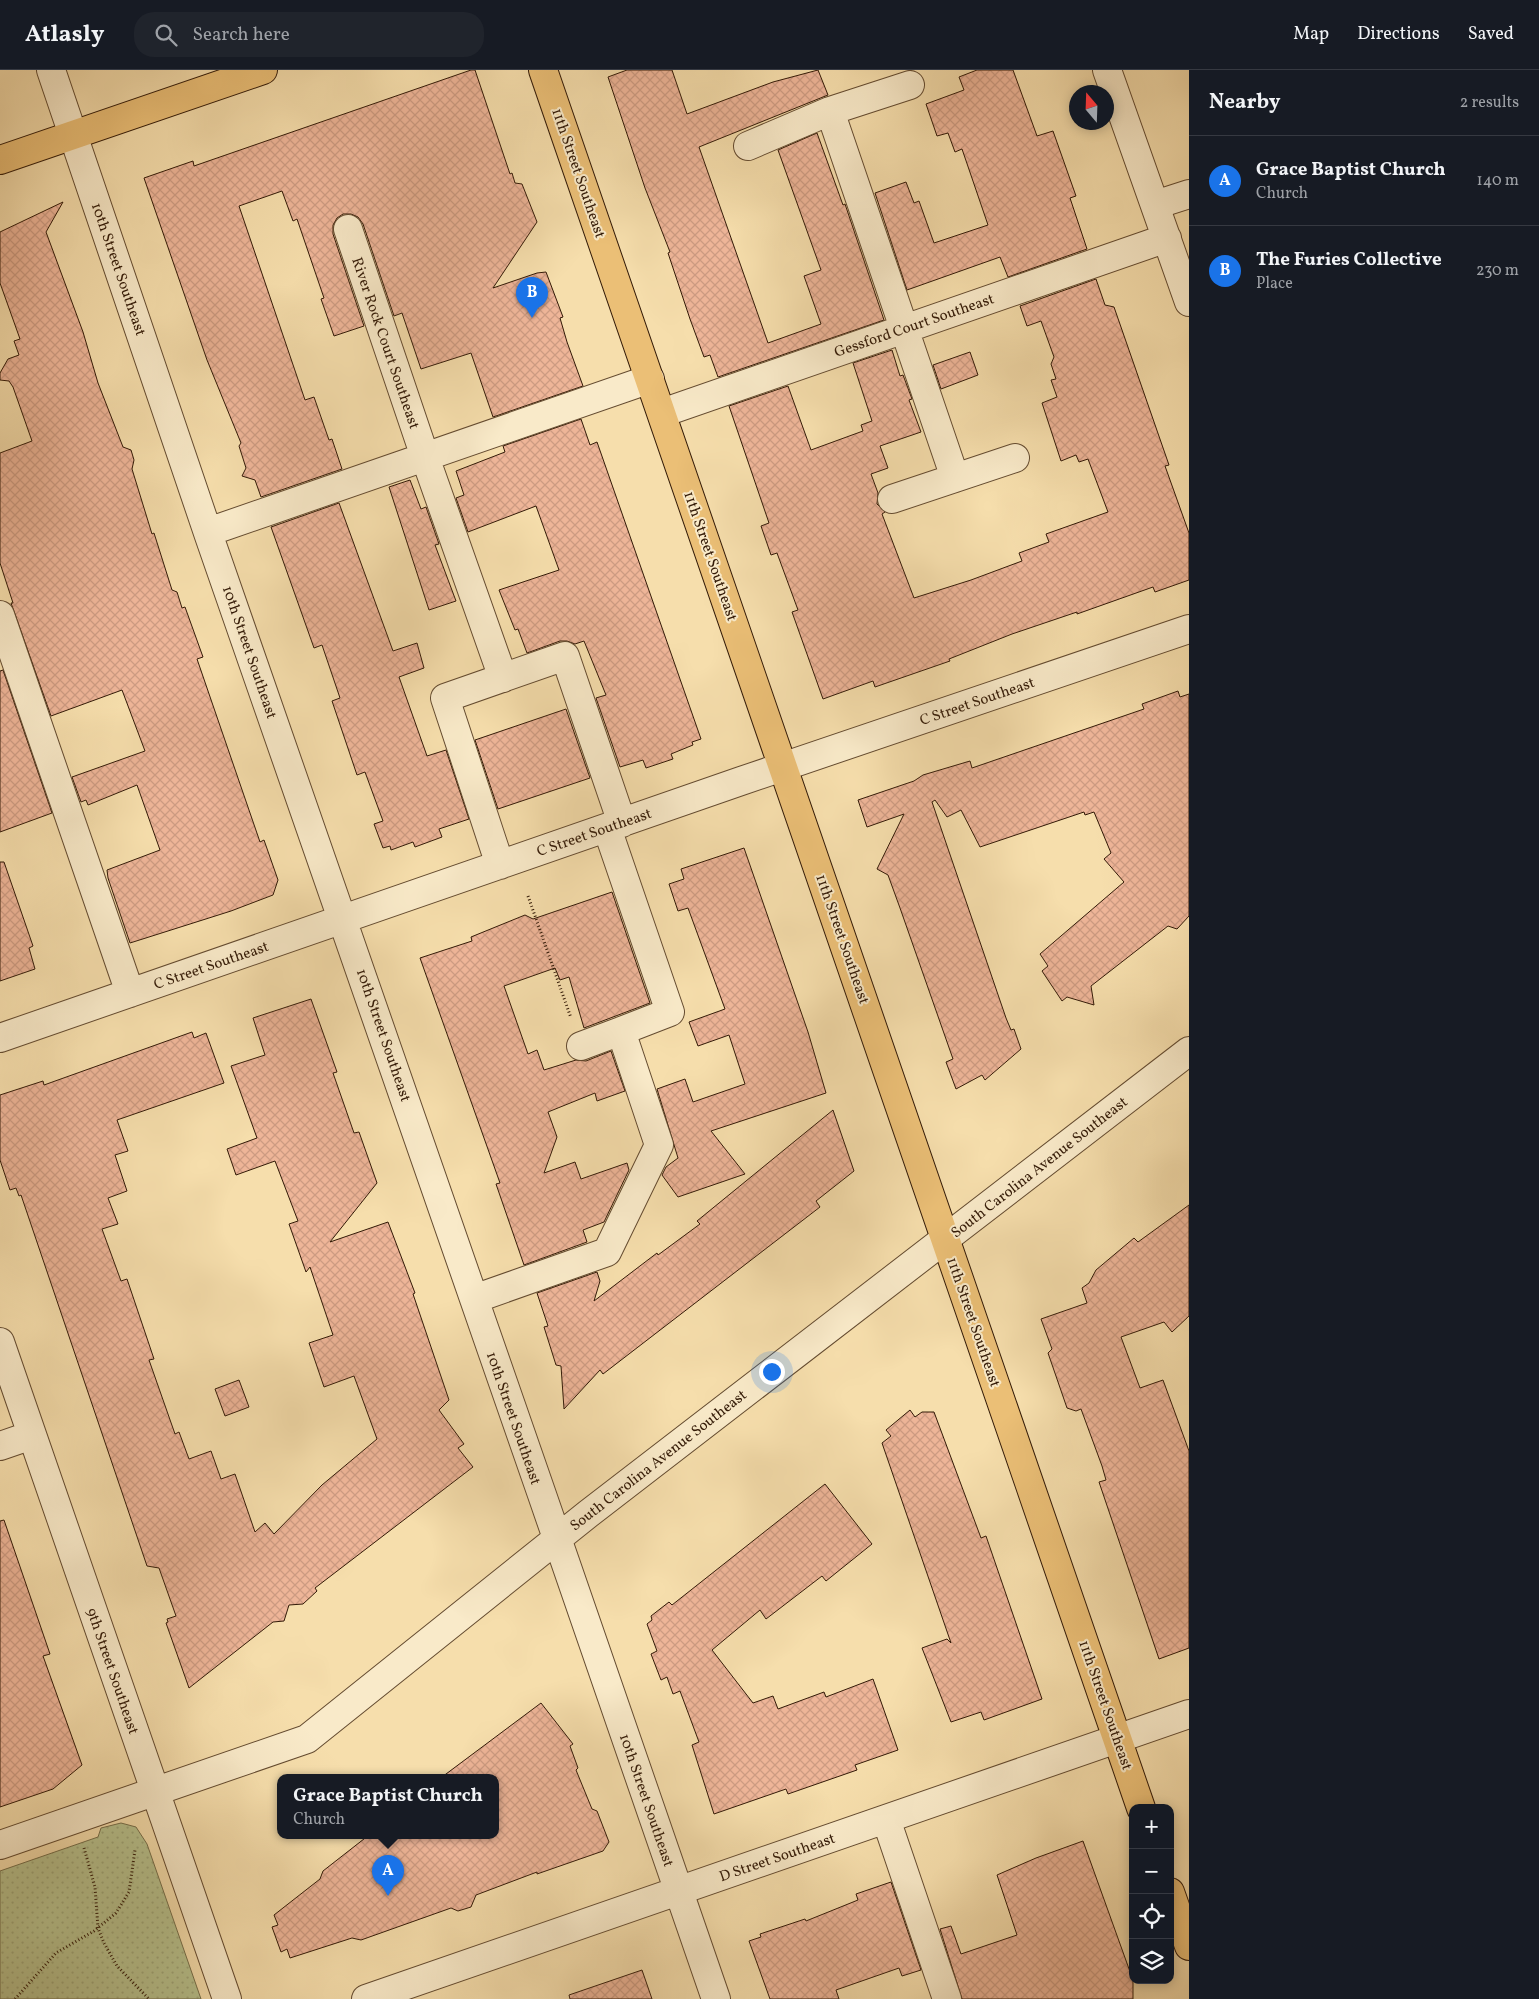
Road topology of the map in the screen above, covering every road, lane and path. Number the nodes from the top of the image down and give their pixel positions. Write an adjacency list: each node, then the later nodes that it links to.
1 (51, 70): 7 (street, 10th Street Southeast)
2 (262, 70): 7 (main road)
3 (543, 70): 16 (main road, 11th Street Southeast)
4 (1107, 70): 11 (street)
5 (910, 85): 6 (street)
6 (830, 111): 8 (street); 15 (street)
7 (73, 134): 9 (main road); 22 (street, 10th Street Southeast)
8 (748, 146)
9 (0, 160)
10 (1189, 194): 11 (street)
11 (1155, 206): 13 (street)
12 (348, 229): 18 (street, River Rock Court Southeast)
13 (1167, 238): 14 (street); 15 (street, Gessford Court Southeast)
14 (1189, 302)
15 (904, 329): 17 (street, Gessford Court Southeast); 20 (street)
16 (650, 379): 17 (main road, 11th Street Southeast); 18 (street)
17 (662, 413): 26 (main road, 11th Street Southeast)
18 (425, 457): 22 (street); 25 (street, River Rock Court Southeast)
19 (1016, 458): 20 (street)
20 (955, 478): 21 (street)
21 (892, 499)
22 (208, 532): 30 (street, 10th Street Southeast)
23 (0, 615): 31 (street)
24 (1189, 629): 26 (street, C Street Southeast)
25 (503, 678): 27 (street); 28 (street)
26 (784, 766): 27 (street, C Street Southeast); 36 (main road, 11th Street Southeast)
27 (614, 825): 28 (street, C Street Southeast); 32 (street)
28 (500, 865): 30 (street, C Street Southeast)
29 (528, 896): 34 (path)
30 (344, 919): 31 (street, C Street Southeast); 37 (street, 10th Street Southeast)
31 (130, 993): 33 (street, C Street Southeast)
32 (621, 1031): 34 (street); 37 (street)
33 (0, 1038)
34 (581, 1046)
35 (1189, 1051): 36 (street, South Carolina Avenue Southeast)
36 (946, 1240): 41 (street, South Carolina Avenue Southeast); 43 (main road, 11th Street Southeast)
37 (474, 1299): 41 (street, 10th Street Southeast)
38 (0, 1342): 39 (street, 9th Street Southeast)
39 (32, 1436): 40 (street); 44 (street, 9th Street Southeast)
40 (0, 1446)
41 (556, 1539): 44 (street, South Carolina Avenue Southeast); 50 (street, 10th Street Southeast)
42 (1189, 1714): 43 (street, D Street Southeast)
43 (1117, 1738): 45 (main road, 11th Street Southeast); 46 (street, D Street Southeast)
44 (154, 1792): 47 (street); 56 (street, 9th Street Southeast)
45 (1140, 1804)
46 (886, 1819): 50 (street, D Street Southeast); 59 (street)
47 (0, 1845)
48 (84, 1848): 52 (path)
49 (135, 1850): 52 (path)
50 (679, 1891): 57 (street, D Street Southeast); 58 (street, 10th Street Southeast)
51 (1171, 1894): 53 (main road)
52 (98, 1928): 54 (path); 55 (path)
53 (1189, 1946)
54 (15, 1999)
55 (149, 1999)
56 (227, 1999)
57 (366, 1999)
58 (716, 1999)
59 (947, 1999)

